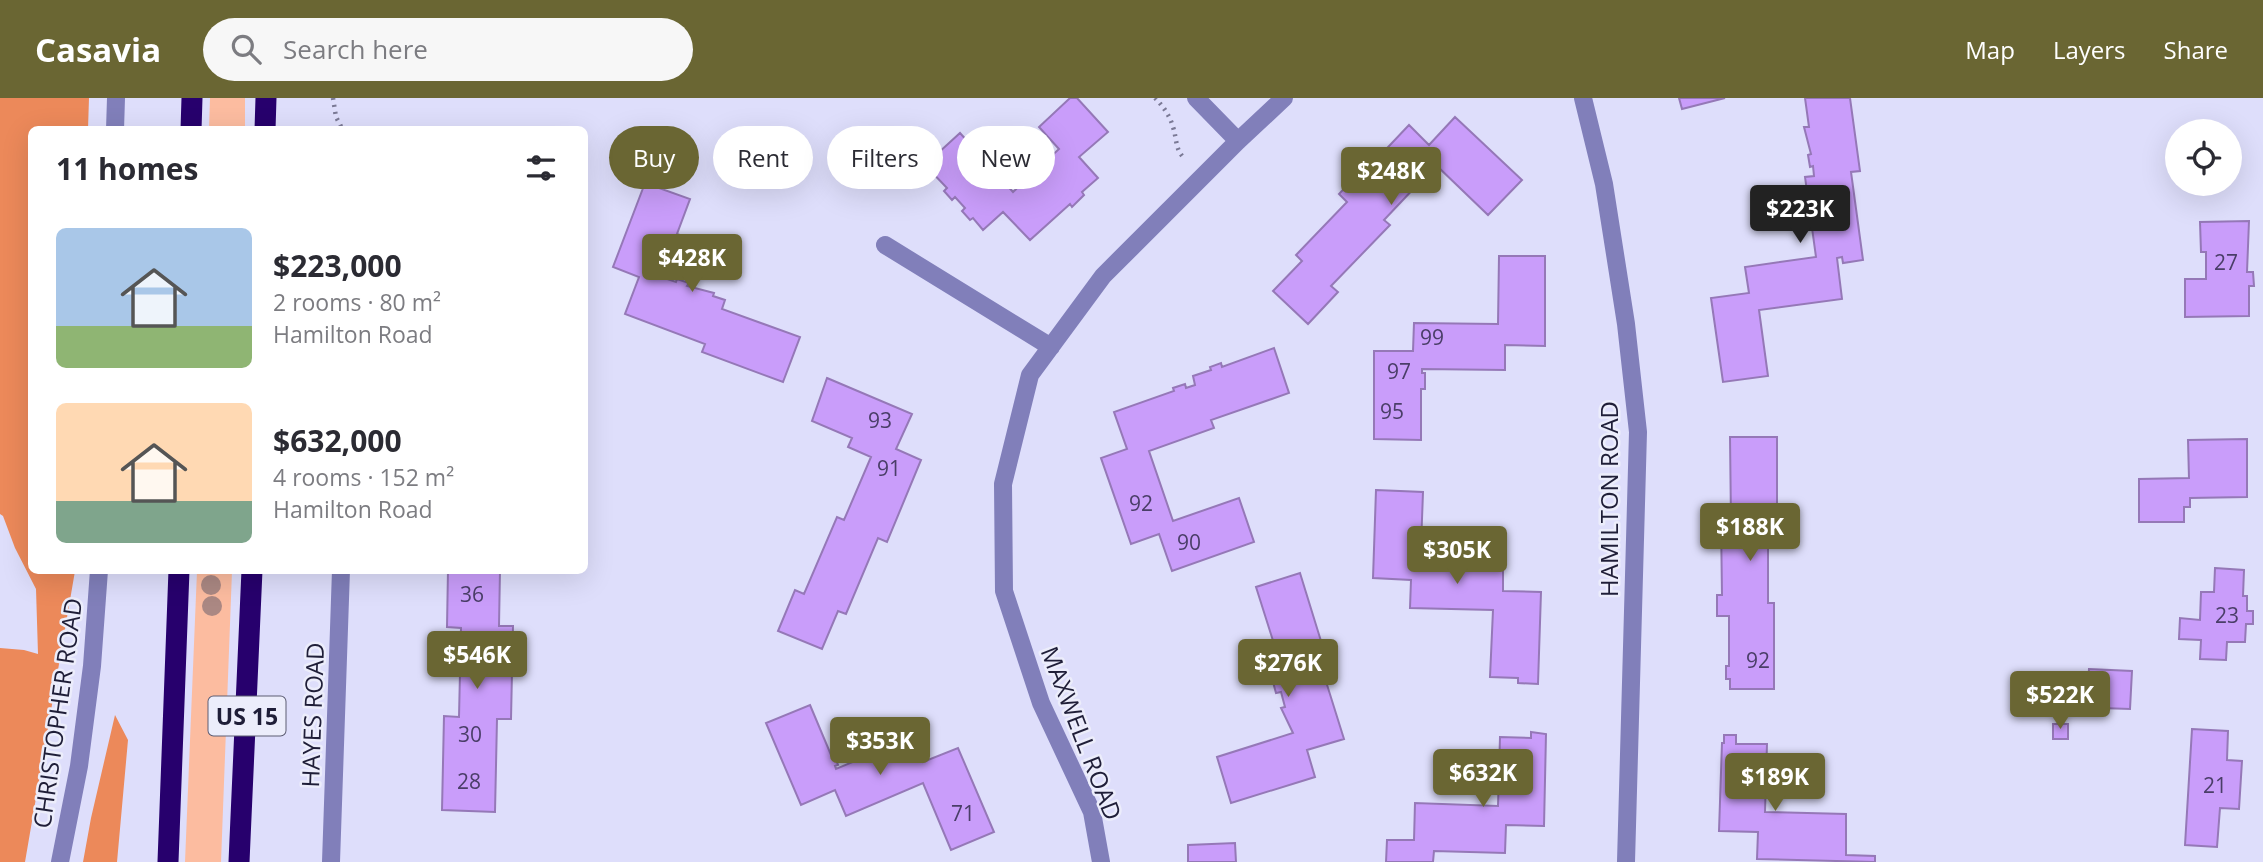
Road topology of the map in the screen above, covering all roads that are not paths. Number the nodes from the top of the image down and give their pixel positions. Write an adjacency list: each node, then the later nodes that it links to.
1 (116, 98): 7 (street)
2 (192, 98): 8 (highway)
3 (266, 98): 9 (highway)
4 (1196, 98): 10 (street)
5 (1284, 98): 10 (street, MAXWELL ROAD)
6 (1583, 98): 22 (street, HAMILTON ROAD)
7 (115, 126)
8 (191, 126)
9 (265, 126)
10 (1238, 141): 12 (street, MAXWELL ROAD)
11 (885, 245): 12 (street)
12 (1051, 347): 21 (street, MAXWELL ROAD)
13 (99, 574): 17 (street, CHRISTOPHER ROAD)
14 (178, 574): 18 (highway, US 15)
15 (252, 574): 19 (highway, US 15)
16 (341, 574): 20 (street, HAYES ROAD)
17 (60, 862)
18 (168, 862)
19 (239, 862)
20 (331, 862)
21 (1101, 862)
22 (1626, 862)

